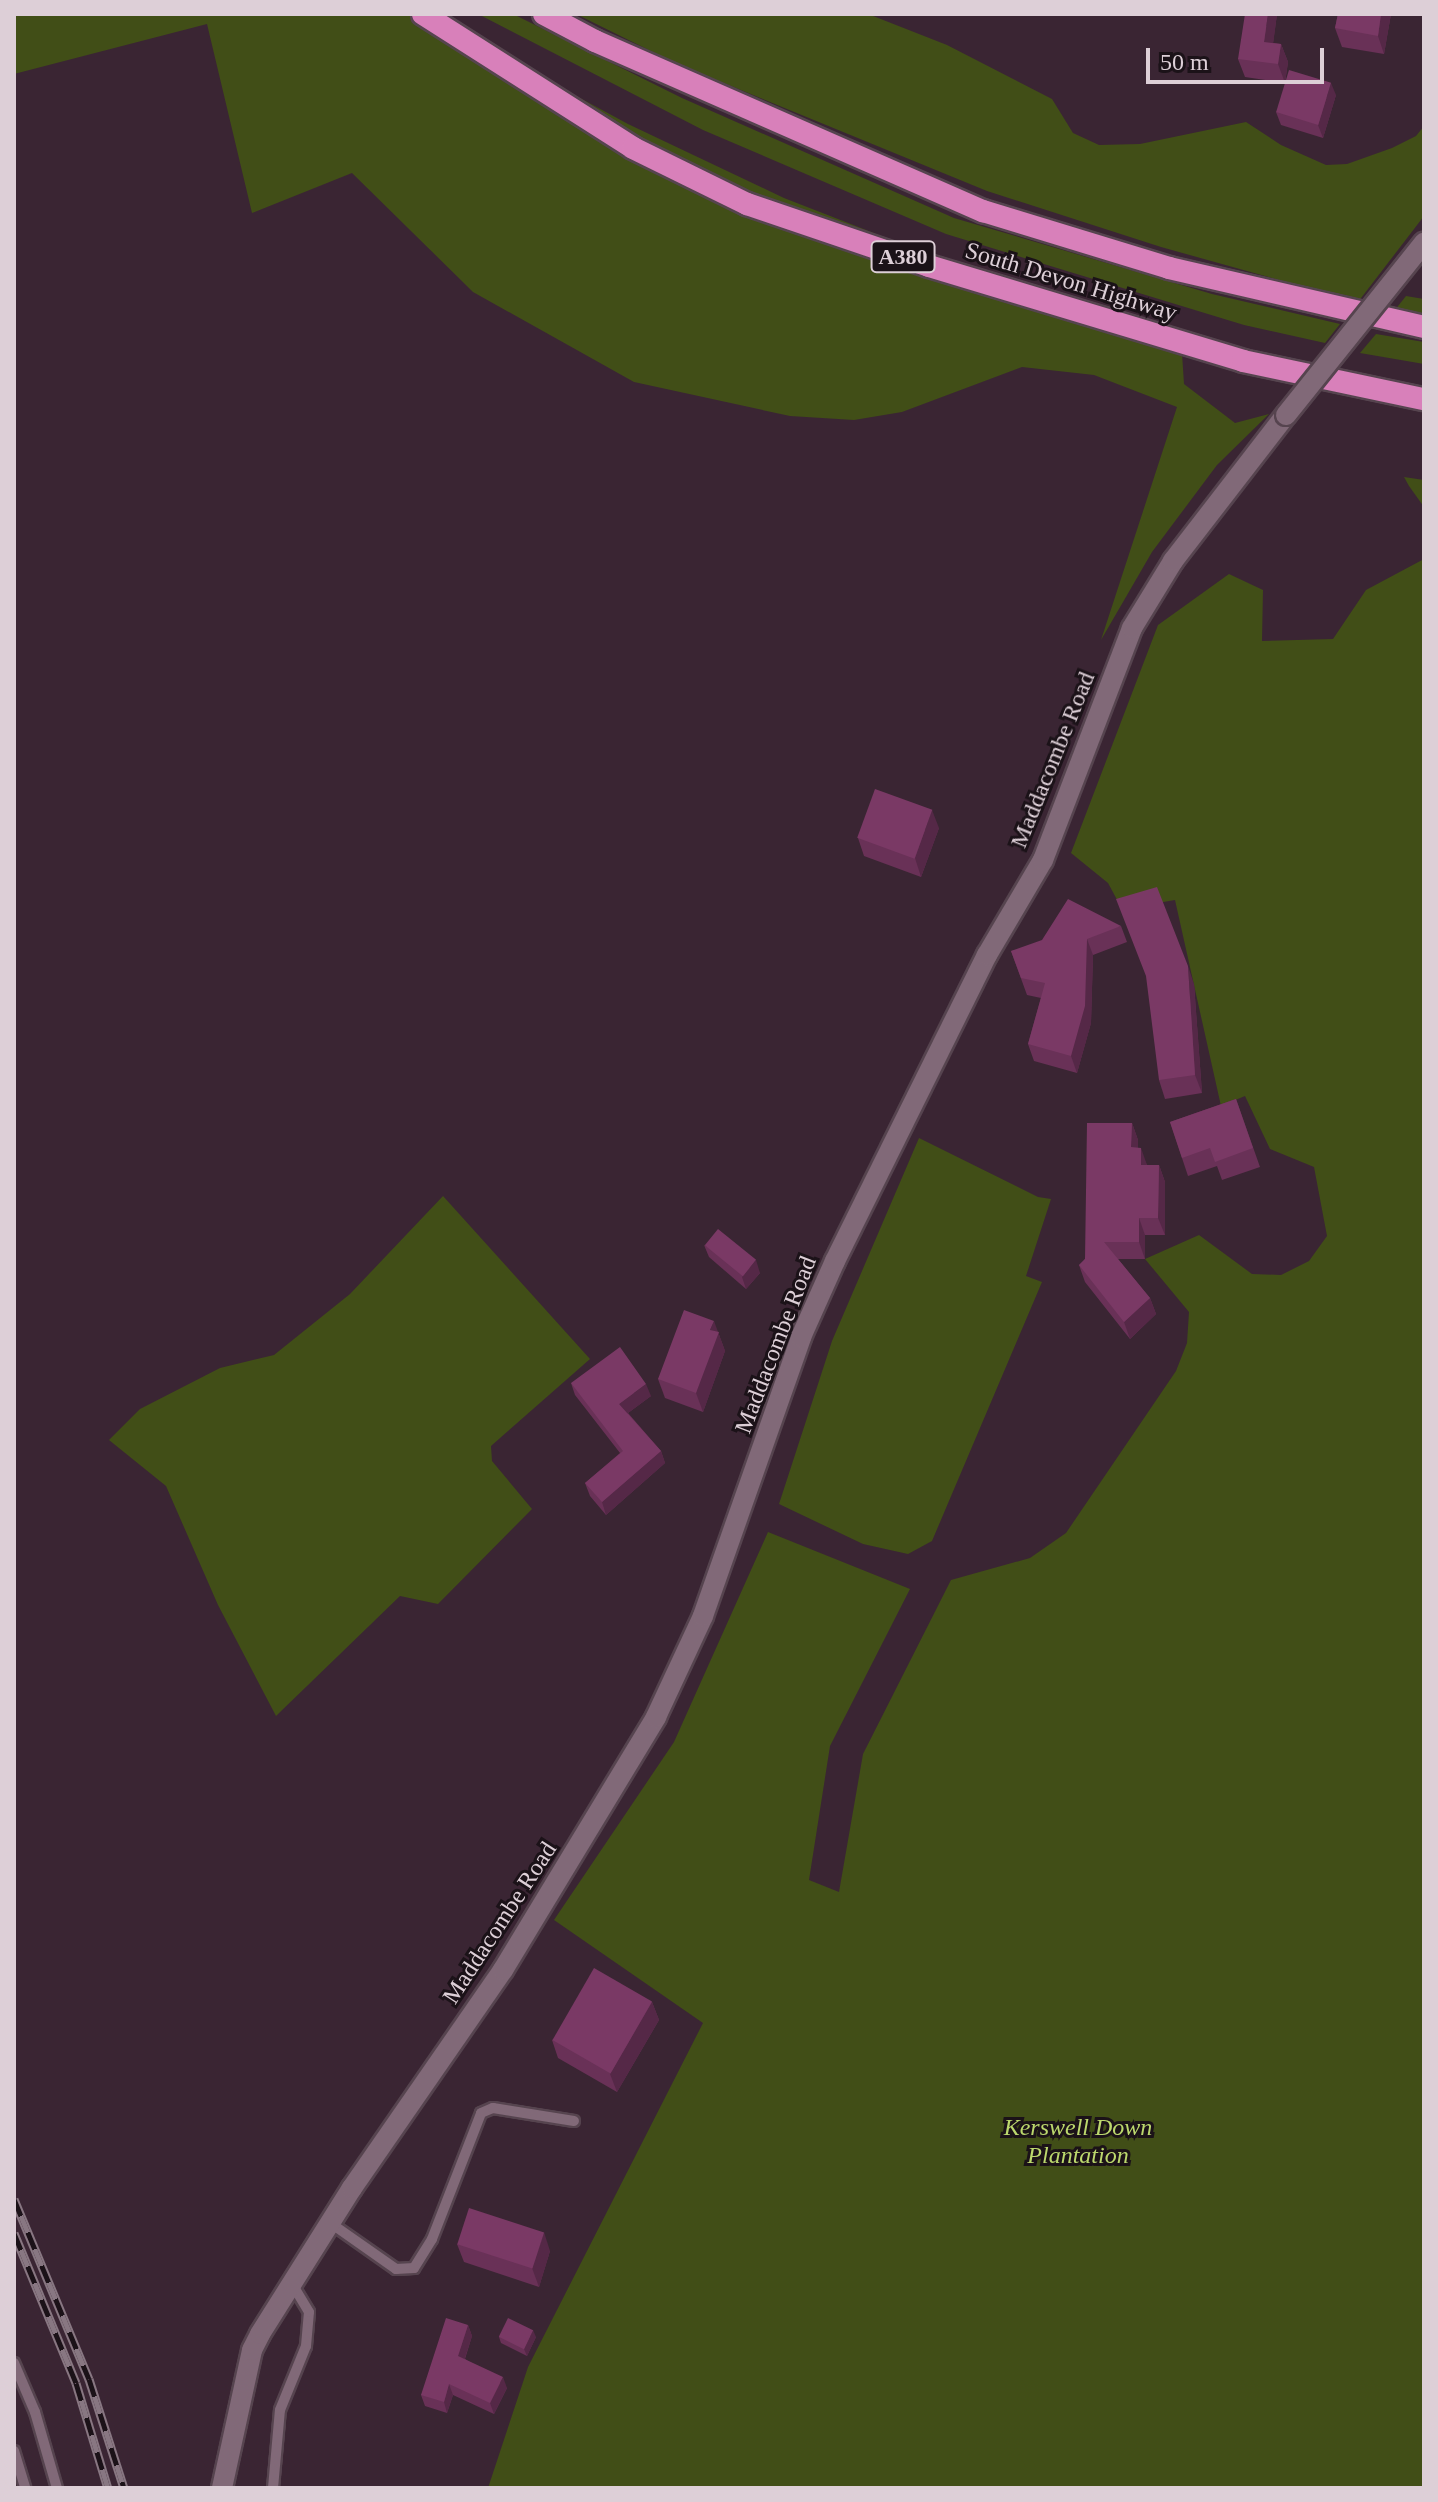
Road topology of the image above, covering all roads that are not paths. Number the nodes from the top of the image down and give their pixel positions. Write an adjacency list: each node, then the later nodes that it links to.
1 (423, 14): 5 (highway, South Devon Highway / A380)
2 (544, 14): 4 (highway, South Devon Highway)
3 (1424, 243): 7 (street, Maddacombe Road, bridge)
4 (1424, 327)
5 (1424, 399)
6 (574, 2121): 7 (lane)
7 (329, 2222): 8 (street, Maddacombe Road)
8 (291, 2282): 13 (street, Maddacombe Road); 14 (lane)
9 (14, 2363): 12 (lane)
10 (14, 2451): 11 (lane)
11 (25, 2488)
12 (57, 2488)
13 (222, 2488)
14 (273, 2488)

